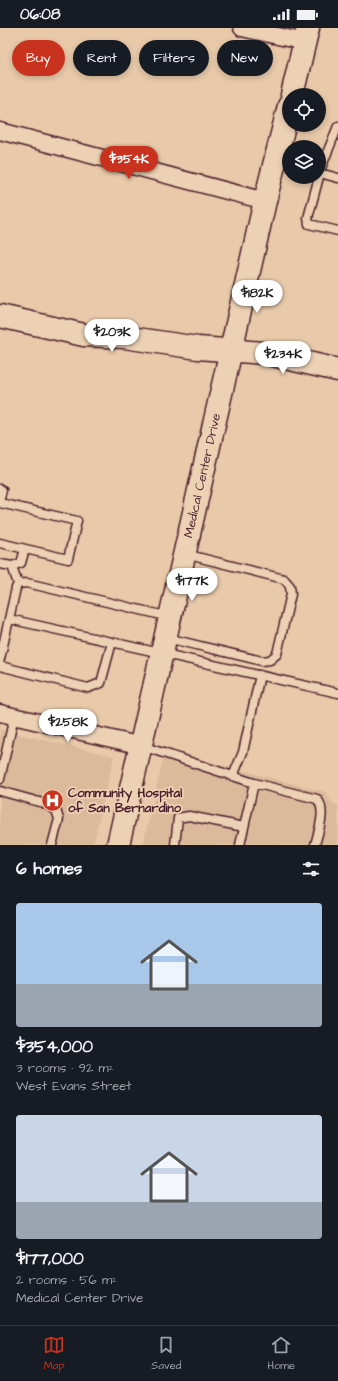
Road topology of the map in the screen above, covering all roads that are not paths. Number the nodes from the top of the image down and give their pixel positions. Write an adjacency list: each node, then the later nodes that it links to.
1 (242, 28): 2 (street)
2 (306, 35): 3 (street)
3 (294, 88)
4 (338, 126): 7 (lane)
5 (0, 131): 11 (street)
6 (284, 132): 11 (street, Medical Center Drive)
7 (326, 157)
8 (326, 176): 9 (lane)
9 (338, 178)
10 (317, 184): 12 (lane)
11 (266, 202): 14 (street, Medical Center Drive)
12 (338, 231)
13 (0, 316): 14 (street)
14 (231, 351): 15 (street); 21 (street, Medical Center Drive)
15 (338, 370)
16 (0, 489): 17 (lane)
17 (0, 498)
18 (0, 503): 20 (lane)
19 (0, 543): 20 (lane)
20 (25, 549): 23 (lane)
21 (185, 554): 26 (street, Medical Center Drive); 26 (lane)
22 (0, 564): 23 (lane)
23 (12, 566): 24 (lane)
24 (18, 584): 25 (lane); 26 (lane)
25 (9, 619): 27 (lane); 28 (lane)
26 (167, 636): 27 (lane); 30 (lane); 33 (street, Medical Center Drive)
27 (112, 642): 29 (lane)
28 (0, 659)
29 (0, 666)
30 (260, 676): 31 (lane); 34 (lane)
31 (338, 693)
32 (7, 715): 33 (street); 35 (lane)
33 (142, 746): 34 (lane); 40 (street, Medical Center Drive)
34 (233, 776): 36 (lane)
35 (0, 779)
36 (254, 783): 38 (lane); 43 (lane)
37 (0, 791): 39 (lane)
38 (244, 827): 41 (lane); 42 (lane)
39 (52, 845)
40 (118, 845)
41 (175, 845)
42 (240, 845)
43 (315, 845)

